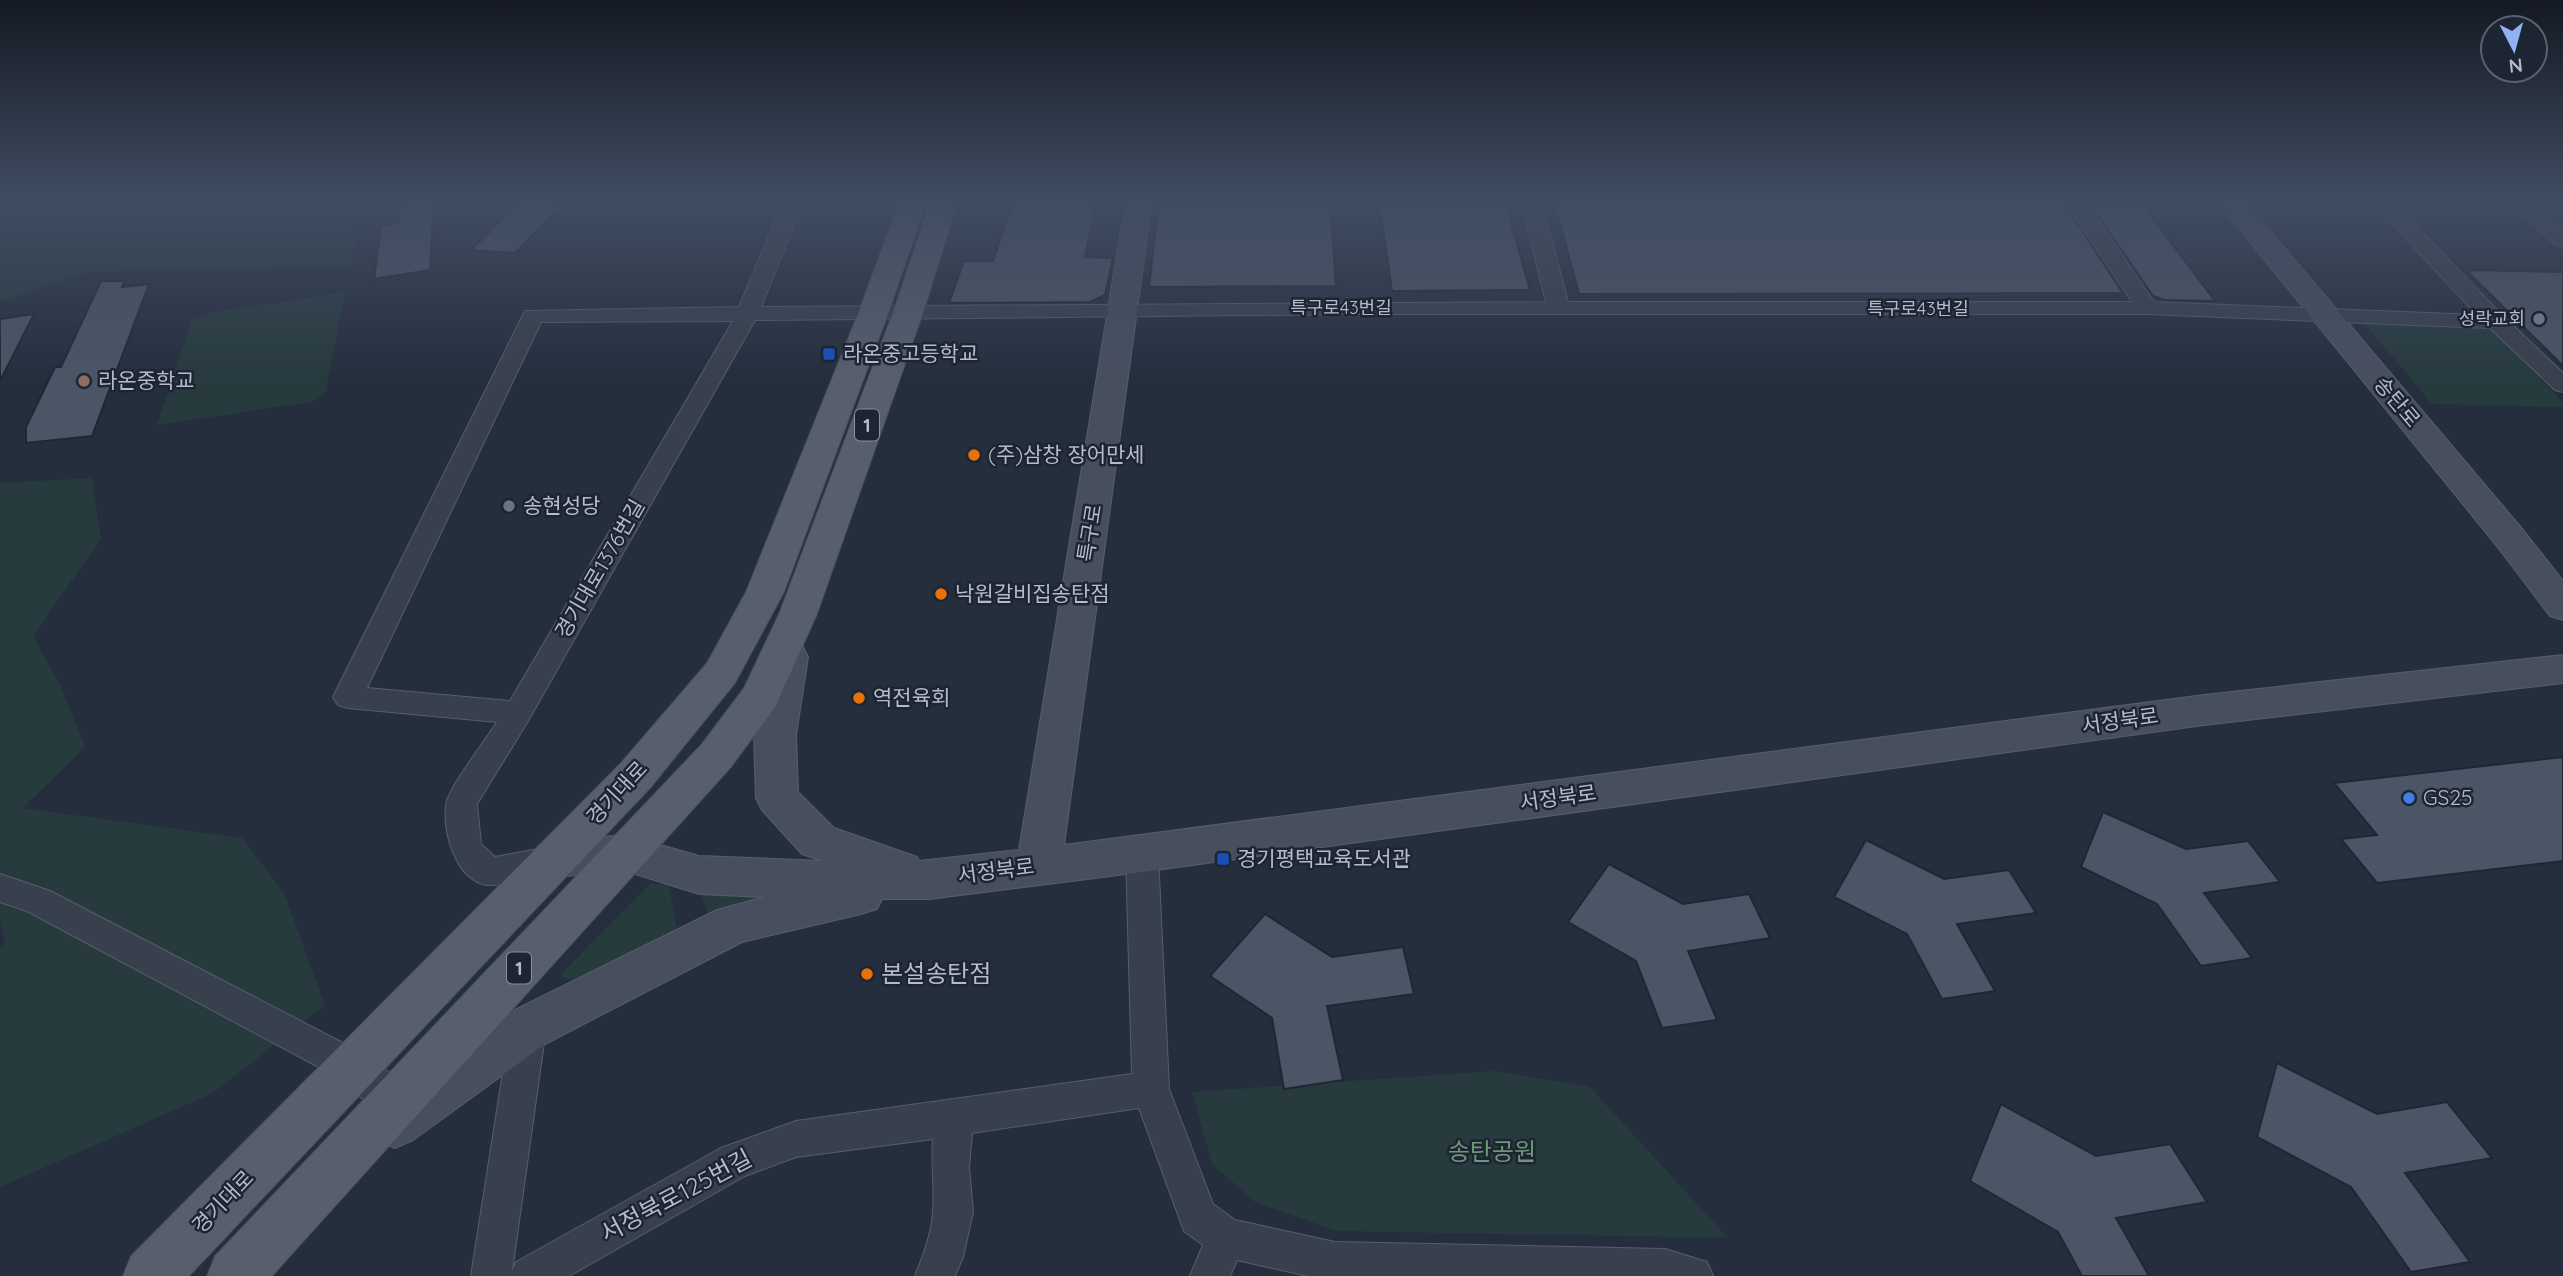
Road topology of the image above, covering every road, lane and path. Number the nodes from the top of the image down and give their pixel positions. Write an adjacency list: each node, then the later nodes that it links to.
1 (770, 260): 13 (street, 경기대로1376번길)
2 (893, 260): 14 (main road, 경기대로 / 1)
3 (926, 260): 12 (main road, 1)
4 (1131, 260): 10 (street, 특구로)
5 (1546, 260): 11 (street)
6 (2114, 260): 9 (street)
7 (2279, 260): 15 (street, 송탄로)
8 (2437, 260): 16 (street)
9 (2147, 308): 11 (street, 특구로43번길); 15 (street, 특구로43번길)
10 (1124, 309): 11 (street, 특구로43번길); 12 (street, 특구로43번길); 27 (street, 특구로)
11 (1559, 309)
12 (909, 310): 14 (street, 특구로43번길); 21 (main road, 1)
13 (748, 313): 14 (street, 특구로43번길); 23 (street, 경기대로1376번길); 23 (street, 특구로43번길)
14 (873, 314): 26 (main road, 경기대로 / 1)
15 (2324, 314): 16 (street, 특구로43번길); 18 (street, 송탄로)
16 (2496, 321): 17 (street)
17 (2563, 385)
18 (2510, 538): 19 (street); 20 (street, 송탄로)
19 (2563, 579)
20 (2563, 607)
21 (784, 647): 24 (main road, 1); 28 (street)
22 (2563, 669): 25 (street, 서정북로)
23 (518, 713): 26 (street, 경기대로1376번길)
24 (626, 853): 26 (street, 서정북로); 28 (street, 서정북로); 33 (main road, 1)
25 (1142, 854): 27 (street, 서정북로); 32 (street)
26 (554, 859): 31 (main road, 경기대로 / 1)
27 (1040, 866): 28 (street, 서정북로)
28 (929, 880): 30 (street)
29 (0, 888): 31 (street)
30 (528, 1028): 35 (street); 40 (street)
31 (353, 1068): 33 (street); 38 (main road, 경기대로 / 1)
32 (1151, 1089): 34 (street, 서정북로125번길); 36 (street)
33 (397, 1101): 35 (main road, 1)
34 (954, 1118): 41 (street, 서정북로125번길); 42 (street)
35 (340, 1163): 39 (main road, 1)
36 (1226, 1238): 37 (street); 43 (street)
37 (1675, 1274)
38 (152, 1276)
39 (235, 1276)
40 (491, 1276)
41 (530, 1276)
42 (935, 1276)
43 (1210, 1276)

